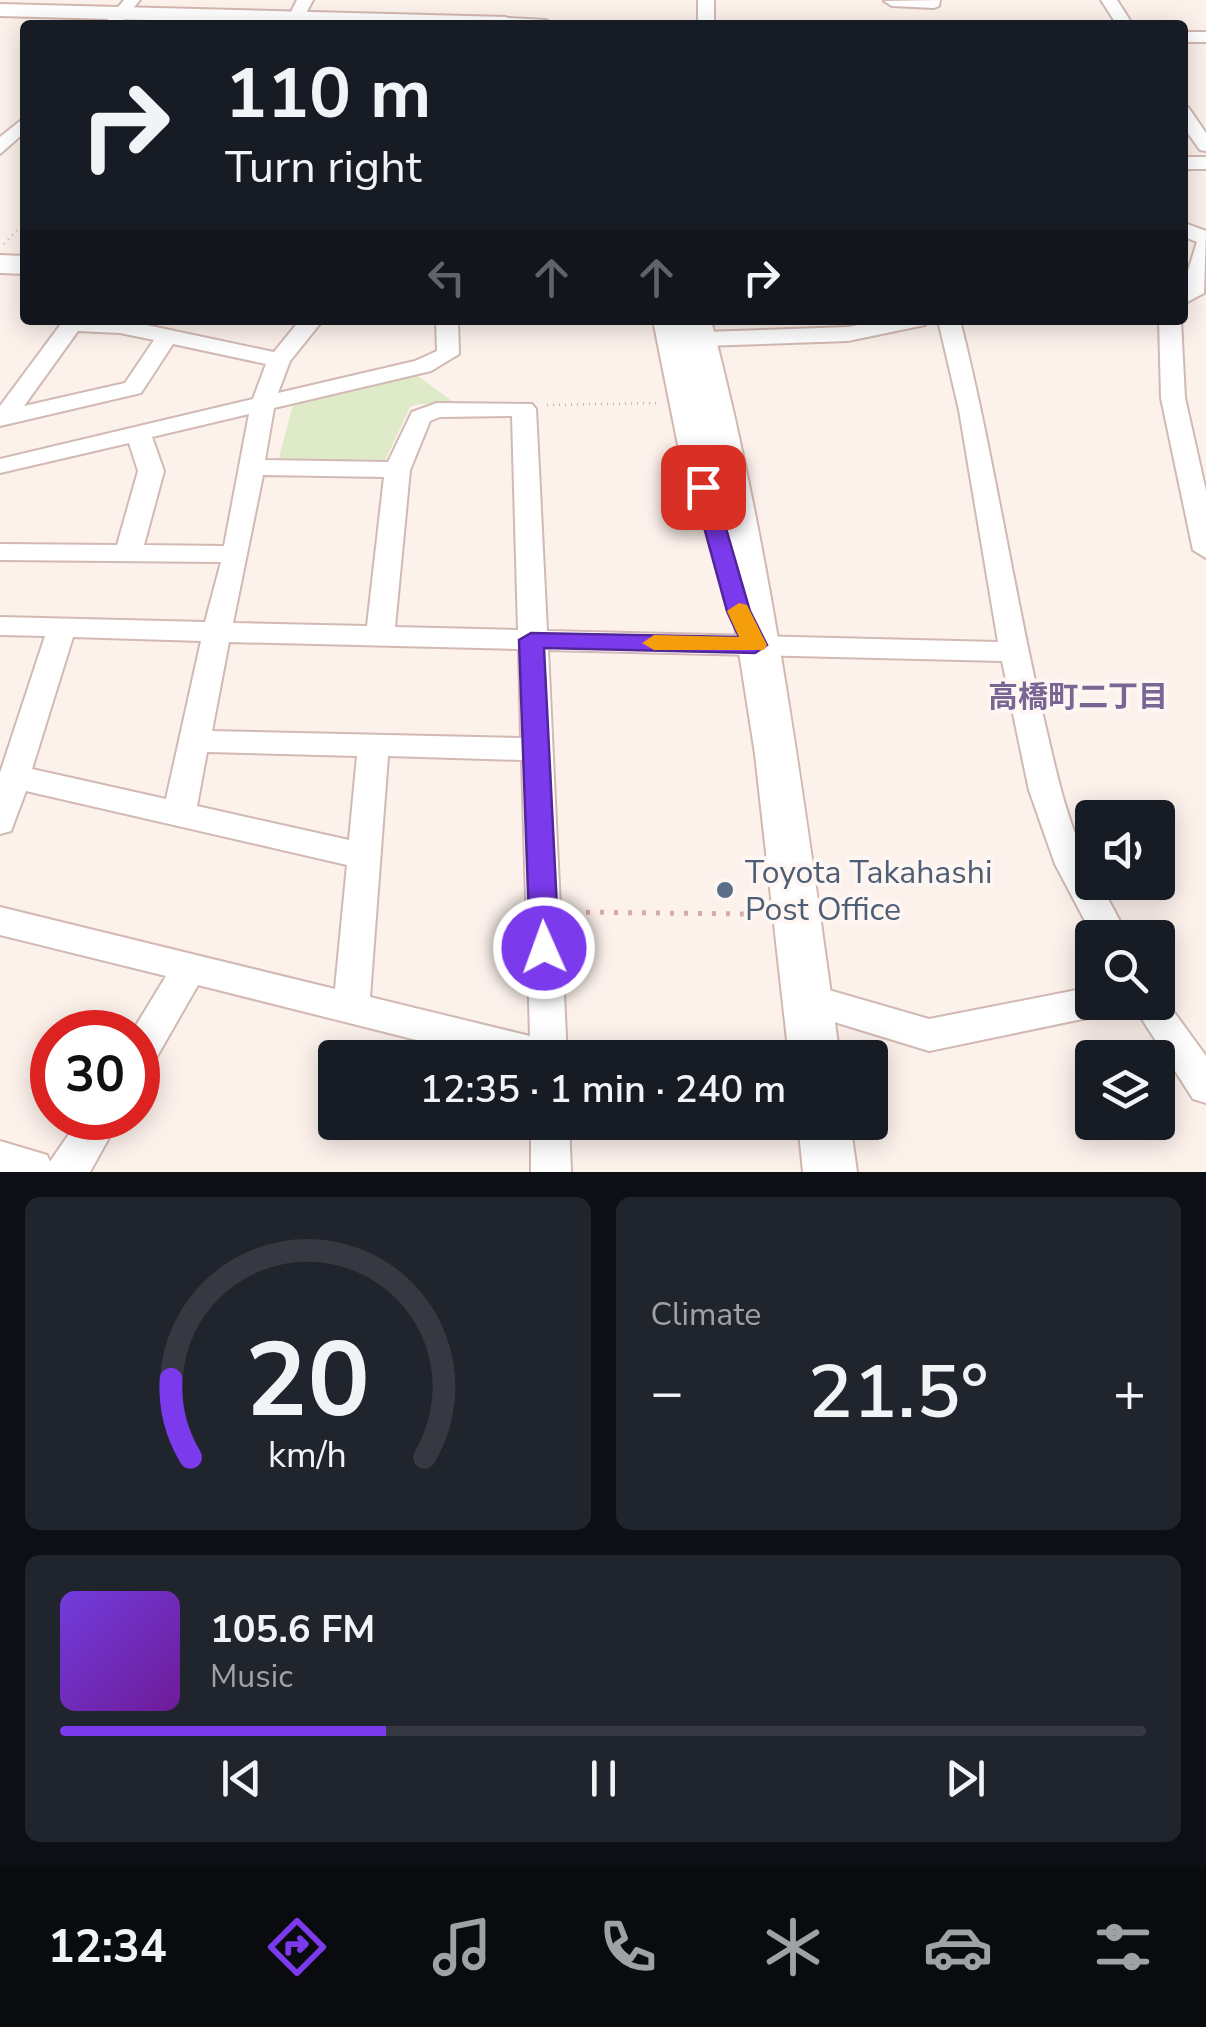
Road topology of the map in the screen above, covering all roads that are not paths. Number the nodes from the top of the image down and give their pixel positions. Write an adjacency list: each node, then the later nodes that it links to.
1 (892, 1): 2 (street)
2 (933, 2)
3 (300, 9): 6 (main road); 8 (main road)
4 (0, 10): 5 (main road)
5 (122, 12): 7 (main road)
6 (498, 15)
7 (251, 20)
8 (270, 20)
9 (1188, 120): 11 (street)
10 (20, 128): 12 (street)
11 (1206, 146)
12 (0, 148)
13 (1206, 242): 14 (street)
14 (1188, 296)
15 (72, 325): 27 (street)
16 (103, 325): 24 (street)
17 (308, 325): 25 (street)
18 (447, 325): 26 (street)
19 (669, 325): 41 (main road)
20 (893, 325): 23 (street)
21 (950, 325): 42 (street)
22 (1170, 325): 32 (street)
23 (699, 330): 41 (main road)
24 (167, 337): 25 (street); 27 (street)
25 (279, 360): 26 (street)
26 (263, 403): 28 (street); 30 (street)
27 (2, 418)
28 (138, 432): 29 (street); 33 (street)
29 (0, 466)
30 (252, 467): 31 (street); 35 (street)
31 (397, 470): 39 (street); 40 (street)
32 (1206, 550)
33 (129, 551): 34 (street); 35 (street)
34 (0, 552)
35 (236, 554): 38 (street)
36 (0, 626): 37 (street)
37 (62, 628): 38 (street); 46 (street)
38 (217, 632): 39 (street); 43 (street)
39 (380, 636): 40 (street)
40 (531, 640): 41 (street); 45 (street)
41 (755, 645): 42 (street); 53 (main road)
42 (1014, 652): 50 (street)
43 (195, 740): 44 (street); 47 (street)
44 (373, 747): 45 (street); 49 (street)
45 (535, 749): 55 (street)
46 (16, 778): 47 (street); 48 (street)
47 (178, 814): 49 (street)
48 (0, 822)
49 (364, 856): 55 (street)
50 (1103, 920)
51 (0, 922): 52 (street)
52 (188, 970): 55 (street); 56 (street)
53 (808, 999): 54 (street); 58 (main road)
54 (1075, 1005)
55 (351, 1009)
56 (160, 1018)
57 (1161, 1020): 59 (street)
58 (813, 1040)
59 (1206, 1087)
60 (88, 1140): 65 (street)
61 (550, 1140): 66 (street)
62 (826, 1140): 67 (main road)
63 (0, 1165): 64 (main road)
64 (28, 1172)
65 (63, 1172)
66 (551, 1172)
67 (830, 1172)

